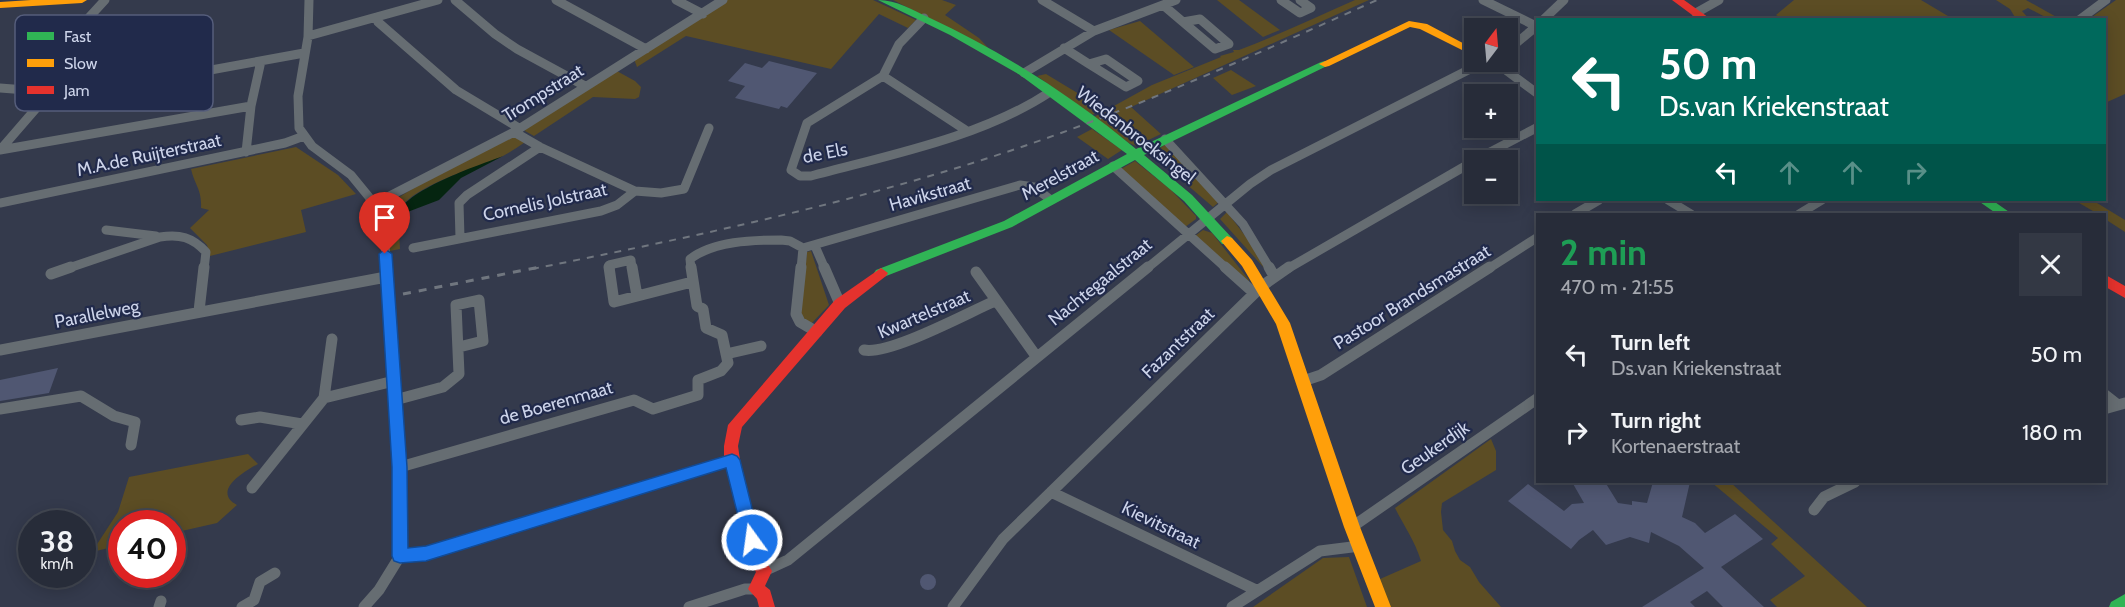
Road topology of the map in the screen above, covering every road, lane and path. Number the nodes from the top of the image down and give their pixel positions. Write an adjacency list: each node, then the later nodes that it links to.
1 (82, 0): 19 (street)
2 (105, 0): 22 (street)
3 (309, 0): 32 (street)
4 (438, 0): 24 (street)
5 (455, 0): 45 (street)
6 (556, 0): 36 (street)
7 (676, 0): 21 (street)
8 (723, 0): 21 (street, Trompstraat)
9 (883, 0): 25 (street, Wiedenbroeksingel)
10 (1042, 0): 31 (street)
11 (1176, 0): 20 (street)
12 (1281, 0): 13 (street)
13 (1300, 0)
14 (1483, 0): 29 (street)
15 (1564, 0): 26 (street)
16 (1677, 0): 23 (street)
17 (1719, 0): 23 (street)
18 (2106, 0): 27 (street)
19 (0, 5)
20 (1163, 5): 28 (street); 31 (street)
21 (704, 14): 36 (street, Trompstraat)
22 (92, 15)
23 (1701, 16)
24 (377, 17): 32 (street); 54 (street, Cornelis Jolstraat)
25 (924, 18): 43 (street, Wiedenbroeksingel); 44 (street)
26 (1544, 18)
27 (2082, 18)
28 (1183, 22): 28 (street)
29 (1536, 22)
30 (1536, 26): 33 (street)
31 (1094, 31): 34 (street)
32 (308, 36): 37 (street)
33 (1518, 41)
34 (1064, 48): 39 (street); 43 (street)
35 (1464, 48): 57 (street, Merelstraat)
36 (646, 49): 45 (street, Trompstraat)
37 (304, 53): 38 (street); 56 (street)
38 (261, 61): 40 (street); 50 (street)
39 (1089, 64): 39 (street)
40 (213, 70)
41 (1464, 72): 73 (street, Nachtegaalstraat)
42 (1508, 72): 49 (street)
43 (1024, 74): 48 (street, Wiedenbroeksingel)
44 (883, 76): 55 (street); 55 (street, de Els)
45 (585, 86): 54 (street, Trompstraat)
46 (0, 88): 47 (street)
47 (15, 89)
48 (1050, 92): 55 (street, de Els); 62 (street, Wiedenbroeksingel)
49 (1536, 93)
50 (251, 106): 59 (street); 61 (street)
51 (34, 111): 59 (street)
52 (1536, 127): 60 (street, Fazantstraat)
53 (709, 128): 65 (street, Cornelis Jolstraat)
54 (516, 130): 58 (street, Cornelis Jolstraat); 72 (street, Trompstraat)
55 (967, 130)
56 (304, 136): 61 (street, M.A.de Ruijterstraat); 72 (street)
57 (1165, 139): 62 (street, Merelstraat); 73 (street, Wiedenbroeksingel)
58 (540, 147): 65 (street, Cornelis Jolstraat); 82 (street, Cornelis Jolstraat)
59 (0, 150)
60 (1495, 150)
61 (246, 152): 71 (street, M.A.de Ruijterstraat)
62 (1136, 154): 63 (street, Merelstraat); 78 (street, Wiedenbroeksingel)
63 (1113, 166): 66 (street, Merelstraat); 80 (street, Wiedenbroeksingel)
64 (1464, 167): 89 (street, Fazantstraat)
65 (634, 191): 82 (street, Cornelis Jolstraat)
66 (1051, 200): 84 (street, Havikstraat); 97 (street, Merelstraat)
67 (1597, 201): 74 (street)
68 (1670, 201): 75 (street)
69 (1820, 201): 76 (street)
70 (1985, 201): 77 (street)
71 (0, 203)
72 (374, 204): 90 (street)
73 (1225, 204): 78 (street, Nachtegaalstraat); 89 (street, Wiedenbroeksingel)
74 (1577, 213)
75 (1689, 213)
76 (1801, 213)
77 (2004, 213)
78 (1207, 218): 80 (street, Nachtegaalstraat); 93 (street, Wiedenbroeksingel)
79 (106, 230): 81 (street)
80 (1189, 233): 93 (street, Wiedenbroeksingel); 106 (street, Nachtegaalstraat)
81 (160, 237): 88 (street); 98 (street)
82 (460, 238): 85 (street, Cornelis Jolstraat)
83 (1536, 238): 108 (street, Pastoor Brandsmastraat)
84 (815, 246): 86 (street, Havikstraat); 97 (street)
85 (413, 248)
86 (803, 248): 92 (street); 99 (street)
87 (976, 272): 96 (street, Kwartelstraat)
88 (51, 274)
89 (1274, 276): 93 (street, Fazantstraat)
90 (386, 277): 98 (street, Parallelweg); 107 (street)
91 (2106, 280): 94 (street)
92 (692, 282): 95 (street); 105 (street)
93 (1258, 290): 108 (street, Wiedenbroeksingel); 123 (street, Fazantstraat)
94 (2125, 293)
95 (637, 296)
96 (995, 301): 104 (street, Kwartelstraat); 106 (street, Kwartelstraat)
97 (840, 304): 99 (street, Merelstraat)
98 (200, 311): 103 (street, Parallelweg)
99 (817, 332): 119 (street, Merelstraat)
100 (332, 339): 110 (street)
101 (761, 346): 105 (street)
102 (459, 347): 112 (street)
103 (0, 350)
104 (864, 350)
105 (726, 354): 120 (street, de Boerenmaat)
106 (1036, 356): 128 (street, Nachtegaalstraat)
107 (394, 381): 110 (street); 112 (street)
108 (1303, 381): 125 (street, Wiedenbroeksingel)
109 (2106, 395): 113 (street)
110 (324, 398): 117 (street)
111 (1536, 399): 125 (street, Geukerdijk)
112 (395, 400): 120 (street)
113 (2121, 404): 114 (street)
114 (2106, 408)
115 (0, 409): 118 (street)
116 (241, 420): 117 (street)
117 (302, 424): 122 (street)
118 (131, 446)
119 (732, 460): 127 (street); 128 (street, Merelstraat)
120 (400, 467): 127 (street)
121 (1852, 483): 124 (street)
122 (252, 488)
123 (1051, 492): 131 (street, Kievitstraat); 137 (street, Fazantstraat)
124 (1814, 510)
125 (1352, 527): 126 (street, Wiedenbroeksingel)
126 (1360, 546): 131 (street); 139 (street, Wiedenbroeksingel)
127 (400, 556): 134 (street)
128 (764, 571): 130 (street)
129 (275, 573): 133 (street)
130 (756, 589): 135 (street); 136 (street)
131 (1256, 590): 138 (street)
132 (2125, 602): 140 (street)
133 (242, 607)
134 (364, 607)
135 (689, 607)
136 (767, 607)
137 (953, 607)
138 (1232, 607)
139 (1383, 607)
140 (2117, 607)

